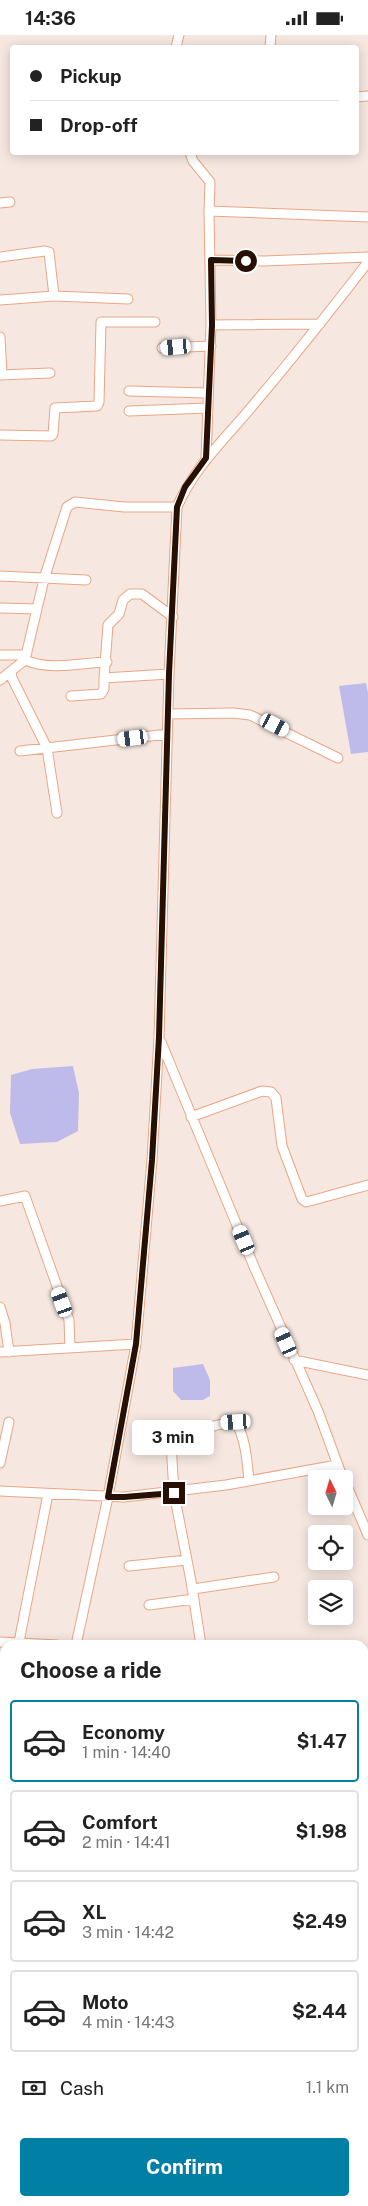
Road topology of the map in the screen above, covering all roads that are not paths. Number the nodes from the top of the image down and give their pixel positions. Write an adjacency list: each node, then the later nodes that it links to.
1 (191, 155): 4 (street)
2 (10, 202): 3 (street)
3 (0, 203)
4 (210, 211): 5 (street); 8 (street)
5 (368, 217)
6 (0, 257): 10 (street)
7 (368, 257): 8 (street)
8 (211, 260): 15 (street)
9 (368, 262): 14 (street)
10 (54, 296): 11 (street); 12 (street)
11 (128, 299)
12 (0, 300)
13 (155, 323): 25 (street)
14 (320, 324): 15 (street); 26 (street)
15 (212, 325): 17 (street)
16 (0, 337): 20 (street)
17 (211, 346): 18 (street); 22 (street)
18 (162, 348)
19 (50, 373): 20 (street)
20 (1, 375)
21 (129, 391): 22 (street)
22 (208, 393): 23 (street)
23 (208, 408): 24 (street); 26 (street)
24 (129, 411)
25 (0, 435)
26 (206, 458): 27 (street)
27 (177, 507): 29 (street); 33 (street)
28 (0, 576): 29 (street)
29 (44, 579): 30 (street); 32 (street)
30 (86, 580)
31 (0, 608): 32 (street)
32 (37, 609): 35 (street)
33 (173, 617): 36 (street); 38 (street)
34 (0, 655): 35 (street)
35 (26, 657): 36 (street); 37 (street)
36 (107, 662): 39 (street)
37 (11, 671): 40 (street); 44 (street)
38 (169, 674): 39 (street); 42 (street)
39 (104, 678): 41 (street)
40 (0, 680)
41 (71, 696)
42 (168, 714): 43 (street); 46 (street)
43 (168, 734): 44 (street); 48 (street)
44 (47, 747): 45 (street); 47 (street)
45 (20, 751)
46 (338, 758)
47 (57, 813)
48 (159, 1037): 49 (street); 53 (street)
49 (191, 1117): 50 (street); 56 (street)
50 (368, 1185)
51 (0, 1201): 54 (street)
52 (0, 1307): 55 (street)
53 (136, 1344): 54 (street); 66 (street)
54 (70, 1348): 55 (street)
55 (4, 1352)
56 (294, 1360): 57 (street); 60 (street)
57 (368, 1375)
58 (9, 1423): 59 (street)
59 (0, 1463)
60 (337, 1465): 61 (street); 62 (street)
61 (340, 1470)
62 (249, 1481): 64 (street); 64 (street)
63 (0, 1491): 65 (street)
64 (174, 1493): 66 (street); 69 (street)
65 (48, 1494): 66 (street); 75 (street)
66 (108, 1497): 76 (street)
67 (353, 1500): 68 (street)
68 (368, 1535)
69 (187, 1561): 70 (street); 72 (street)
70 (129, 1566)
71 (274, 1577): 72 (street)
72 (192, 1589): 73 (street)
73 (194, 1599): 74 (street); 77 (street)
74 (149, 1605)
75 (19, 1640)
76 (77, 1640)
77 (200, 1640)

